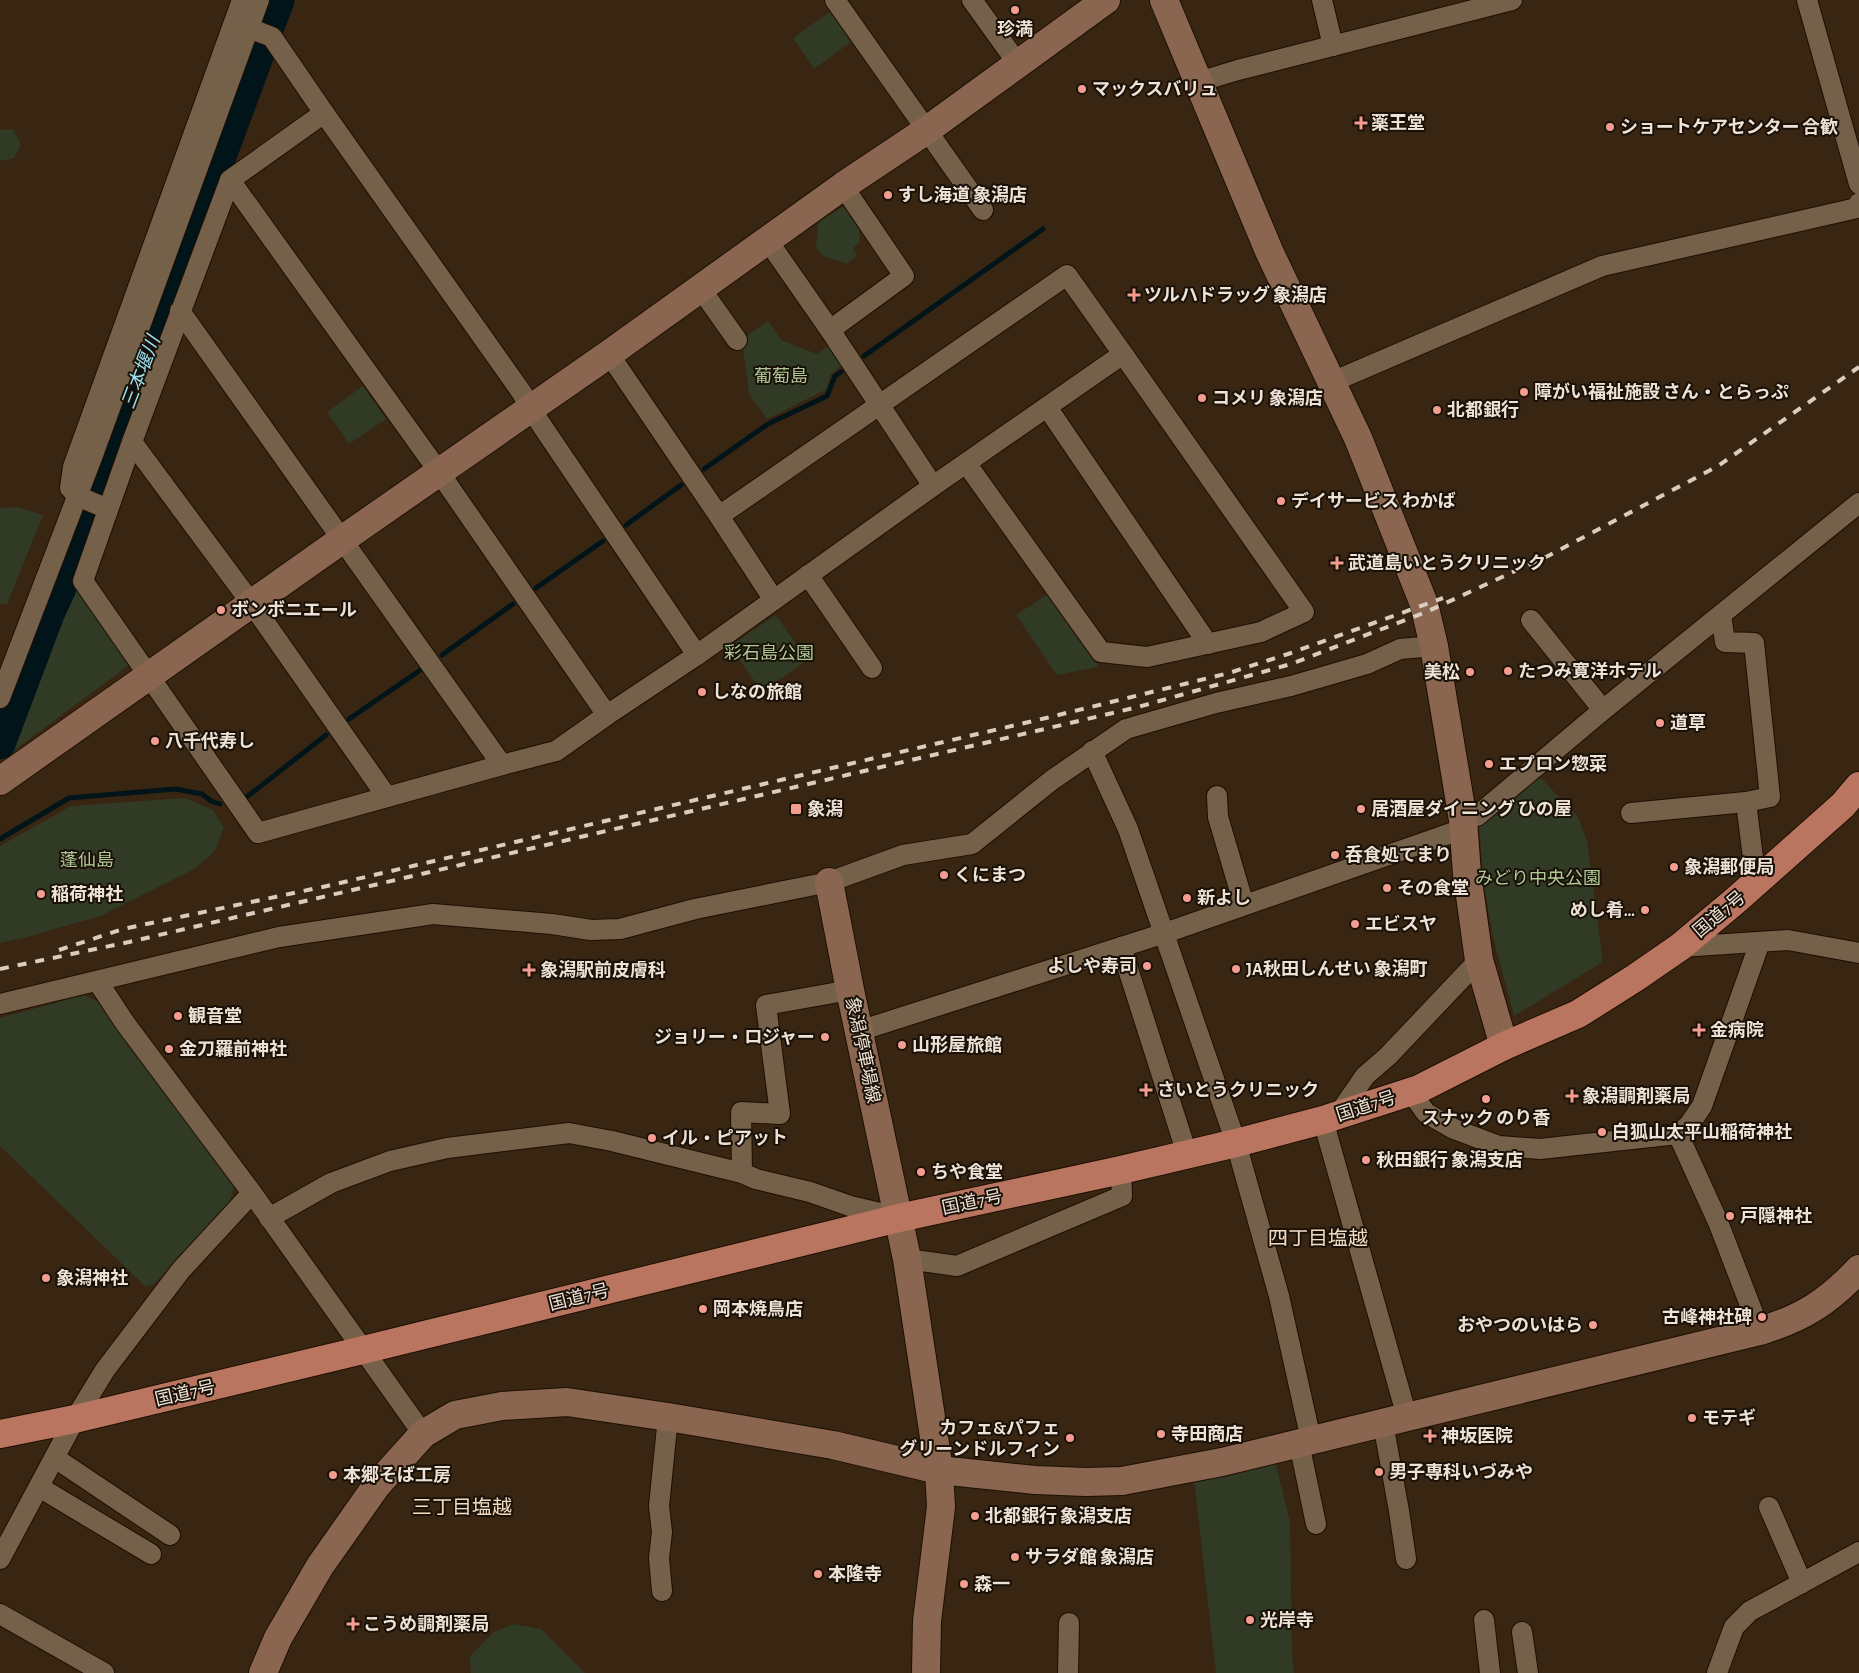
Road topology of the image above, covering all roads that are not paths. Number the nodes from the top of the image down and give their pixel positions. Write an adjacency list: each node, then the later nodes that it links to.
1 (242, 0): 36 (street)
2 (259, 0): 10 (street)
3 (835, 0): 15 (street)
4 (972, 0): 12 (street)
5 (1106, 0): 12 (street)
6 (1164, 0): 13 (street)
7 (1322, 0): 11 (street)
8 (1512, 0): 11 (street)
9 (1807, 0): 17 (street)
10 (249, 28): 14 (street); 36 (street)
11 (1334, 46): 13 (street)
12 (1018, 64): 15 (street)
13 (1198, 82): 28 (street)
14 (324, 113): 16 (street); 30 (street)
15 (927, 130): 18 (street); 20 (street)
16 (230, 180): 23 (street); 34 (street)
17 (1859, 184)
18 (843, 186): 21 (street); 24 (street)
19 (1859, 203): 28 (street)
20 (983, 210)
21 (768, 242): 22 (street); 24 (street)
22 (701, 289): 25 (street); 26 (street)
23 (180, 311): 32 (street); 40 (street)
24 (830, 330): 29 (street)
25 (738, 340)
26 (609, 354): 30 (street); 39 (street)
27 (1124, 354): 29 (street); 31 (street); 46 (street)
28 (1332, 382): 47 (street)
29 (880, 405): 35 (street); 39 (street)
30 (530, 408): 34 (street); 48 (street)
31 (1047, 408): 33 (street); 46 (street)
32 (132, 442): 38 (street); 43 (street)
33 (966, 463): 35 (street); 46 (street)
34 (439, 472): 40 (street); 53 (street)
35 (933, 486): 41 (street)
36 (78, 497): 38 (street); 51 (street)
37 (1859, 503): 44 (street)
38 (108, 509): 50 (street)
39 (719, 516): 42 (street)
40 (343, 539): 43 (street); 55 (street)
41 (808, 575): 42 (street); 49 (street)
42 (774, 600): 48 (street)
43 (252, 604): 50 (street); 59 (street)
44 (1721, 615): 52 (street); 60 (street)
45 (1531, 620): 52 (street)
46 (1208, 644)
47 (1434, 646): 54 (street); 62 (street)
48 (697, 655): 53 (street)
49 (872, 668)
50 (149, 677): 56 (street); 59 (street)
51 (0, 698)
52 (1604, 710): 62 (street)
53 (607, 715): 55 (street)
54 (1092, 751): 63 (street); 66 (street)
55 (502, 765): 59 (street)
56 (0, 781)
57 (1859, 786): 64 (highway, 国道7号)
58 (1217, 796): 65 (street)
59 (387, 797)
60 (1746, 802): 61 (street); 64 (street)
61 (1631, 812)
62 (1463, 825): 65 (street); 71 (street)
63 (829, 882): 72 (street); 73 (street, 象潟停車場線)
64 (1756, 882): 69 (highway, 国道7号)
65 (1244, 905): 66 (street)
66 (1165, 933): 68 (street); 80 (street)
67 (1760, 942): 69 (street); 70 (street); 79 (street)
68 (1121, 947): 75 (street); 81 (street)
69 (1680, 947): 76 (highway, 国道7号)
70 (1859, 953)
71 (1479, 960): 76 (street); 78 (street)
72 (98, 982): 74 (street); 84 (street)
73 (850, 990): 75 (street, 象潟停車場線); 83 (street)
74 (0, 1004)
75 (859, 1031): 86 (street, 象潟停車場線)
76 (1504, 1046): 77 (highway, 国道7号)
77 (1411, 1092): 78 (highway, 国道7号); 79 (street)
78 (1331, 1117): 80 (highway, 国道7号); 93 (street)
79 (1678, 1134): 89 (street)
80 (1236, 1143): 81 (highway, 国道7号); 96 (street)
81 (1187, 1154): 82 (highway, 国道7号)
82 (1121, 1170): 86 (highway, 国道7号); 87 (street)
83 (742, 1173): 85 (street); 86 (street)
84 (252, 1193): 85 (street); 92 (street)
85 (270, 1218): 90 (street)
86 (899, 1218): 87 (street, 象潟停車場線); 90 (highway, 国道7号)
87 (907, 1259): 98 (street, 象潟停車場線)
88 (1859, 1269): 89 (street)
89 (1760, 1331): 93 (street)
90 (362, 1350): 92 (highway, 国道7号); 95 (street)
91 (668, 1416): 95 (street); 98 (street); 108 (street)
92 (75, 1419): 94 (highway, 国道7号); 97 (street)
93 (1395, 1420): 96 (street); 106 (street)
94 (0, 1434)
95 (423, 1434): 114 (street)
96 (1305, 1441): 98 (street); 101 (street)
97 (55, 1458): 99 (street); 102 (street)
98 (939, 1470): 115 (street, 象潟停車場線)
99 (39, 1486): 104 (street); 105 (street)
100 (1769, 1507): 107 (street)
101 (1316, 1524)
102 (170, 1535)
103 (1859, 1552): 107 (street)
104 (151, 1554)
105 (0, 1559)
106 (1406, 1559)
107 (1802, 1583): 119 (street)
108 (662, 1591)
109 (0, 1614): 113 (street)
110 (1484, 1620): 117 (street)
111 (1069, 1623): 116 (street)
112 (1522, 1632): 118 (street)
113 (104, 1673)
114 (264, 1673)
115 (926, 1673)
116 (1068, 1673)
117 (1490, 1673)
118 (1528, 1673)
119 (1717, 1673)

